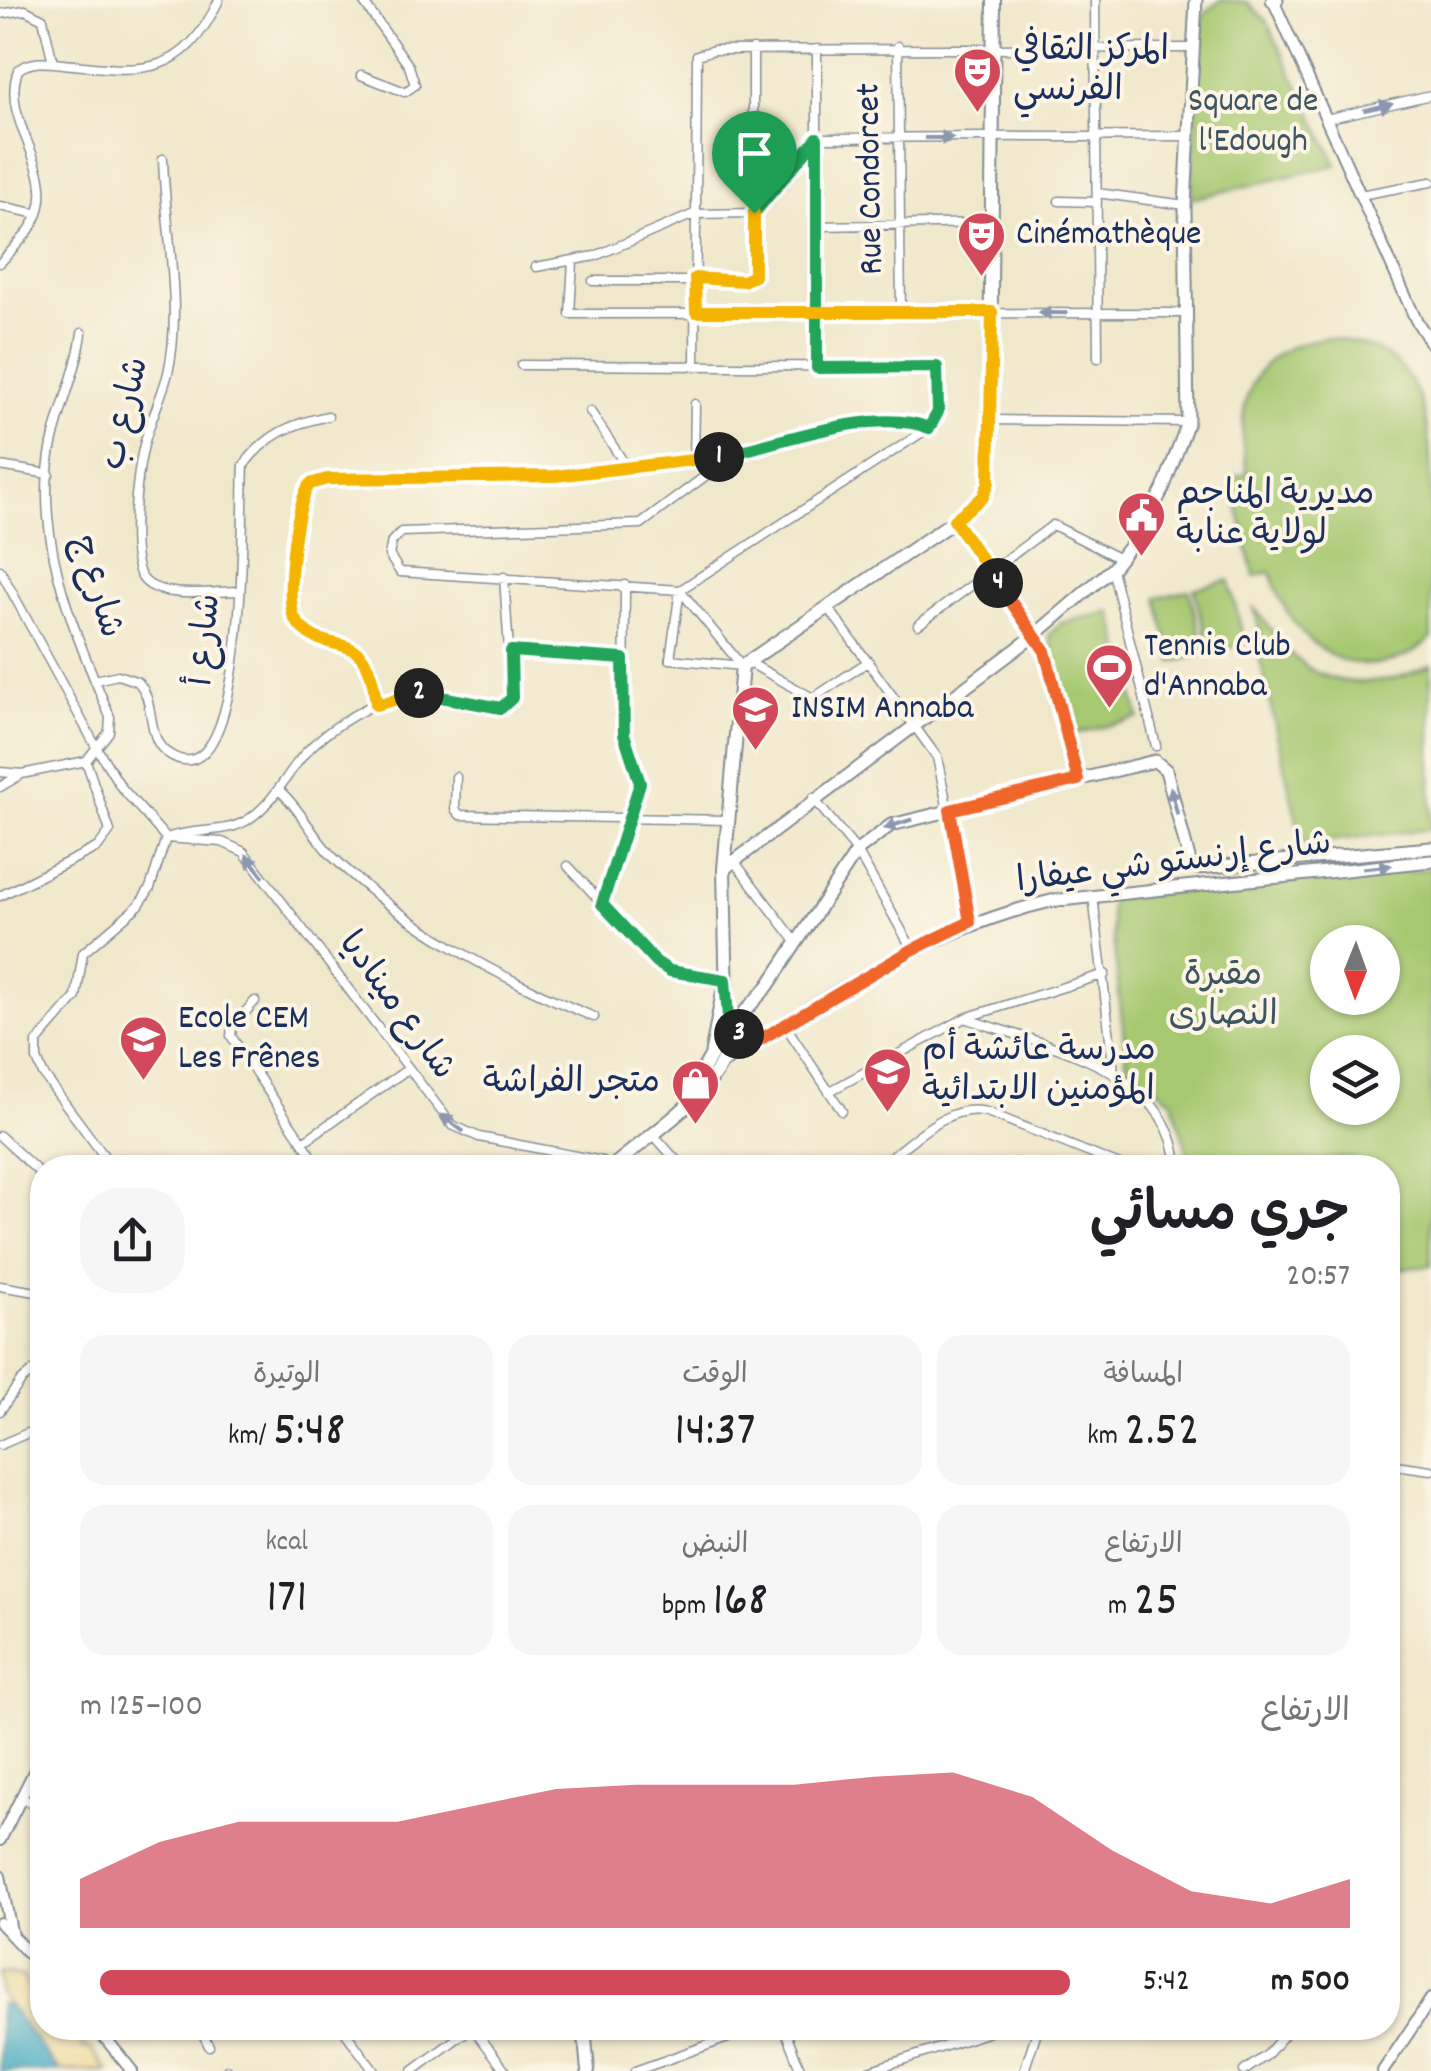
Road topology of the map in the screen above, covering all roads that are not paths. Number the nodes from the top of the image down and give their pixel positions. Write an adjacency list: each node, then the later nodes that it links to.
1 (219, 0): 14 (street)
2 (362, 0): 15 (street)
3 (994, 0): 9 (main road)
4 (1094, 0): 11 (street)
5 (1196, 0): 12 (main road)
6 (1274, 0): 17 (street)
7 (0, 14): 14 (street)
8 (898, 46): 9 (street); 10 (street); 21 (street, Rue Condorcet)
9 (992, 47): 11 (street); 22 (main road)
10 (817, 48): 13 (street); 20 (street)
11 (1096, 48): 12 (street); 19 (street)
12 (1190, 48): 18 (main road)
13 (753, 49): 30 (street); 32 (street)
14 (53, 63): 31 (street)
15 (361, 75)
16 (1431, 95): 17 (street, one-way to 16)
17 (1326, 119): 25 (street)
18 (1186, 136): 19 (street); 28 (main road)
19 (1097, 137): 22 (street); 26 (street)
20 (817, 138): 21 (street); 30 (street); 35 (street)
21 (898, 138): 22 (street, one-way to 22); 34 (street, Rue Condorcet)
22 (992, 138): 33 (main road)
23 (163, 159): 71 (street, شارع ب)
24 (1431, 182): 25 (street)
25 (1360, 196): 48 (street)
26 (1097, 198): 27 (street); 28 (street); 46 (street)
27 (1058, 201)
28 (1184, 204): 45 (main road)
29 (0, 206): 31 (street)
30 (754, 213): 32 (street); 39 (street)
31 (38, 214): 37 (street)
32 (694, 214): 36 (street); 39 (street)
33 (992, 223): 34 (street); 44 (main road)
34 (899, 224): 35 (street); 43 (street, Rue Condorcet)
35 (816, 226): 42 (street)
36 (574, 262): 38 (street); 41 (street)
37 (0, 263)
38 (536, 267)
39 (695, 278): 40 (street); 41 (street)
40 (593, 281)
41 (696, 312): 42 (street); 51 (street)
42 (816, 312): 43 (street); 52 (street)
43 (901, 312): 44 (street)
44 (992, 312): 46 (street, one-way to 44); 56 (main road)
45 (1185, 313): 46 (street); 57 (main road)
46 (1098, 314): 49 (street)
47 (82, 333): 63 (street, شارع ج)
48 (1431, 343)
49 (1098, 358)
50 (521, 365): 51 (street)
51 (696, 367): 52 (street)
52 (817, 368): 58 (street)
53 (695, 404): 60 (street)
54 (590, 410): 62 (street)
55 (328, 416): 71 (street, شارع أ)
56 (991, 420): 57 (street); 64 (main road)
57 (1188, 422): 65 (main road)
58 (929, 428): 59 (street); 70 (street)
59 (717, 458): 60 (street); 68 (street)
60 (694, 462): 62 (street)
61 (0, 466): 63 (street)
62 (626, 466): 80 (street)
63 (49, 474): 79 (street, شارع ج)
64 (954, 520): 67 (street); 72 (main road)
65 (1116, 564): 67 (street); 74 (main road); 83 (street)
66 (0, 570): 82 (street)
67 (989, 570): 73 (street); 74 (street)
68 (504, 577): 69 (street); 75 (street)
69 (625, 585): 70 (street); 76 (street)
70 (680, 590): 78 (street); 78 (street)
71 (240, 591): 79 (street, شارع أ)
72 (828, 606): 77 (street); 78 (main road)
73 (918, 625)
74 (1035, 635): 81 (main road); 88 (street)
75 (511, 651): 76 (street); 80 (street)
76 (623, 659): 93 (street)
77 (868, 661): 78 (street); 81 (street)
78 (745, 664): 94 (main road)
79 (95, 680): 82 (street, شارع ج)
80 (376, 705): 90 (street)
81 (914, 724): 91 (main road); 92 (street)
82 (95, 745): 84 (street); 95 (street)
83 (1156, 746)
84 (86, 761): 86 (street); 101 (street)
85 (0, 772): 86 (street)
86 (22, 774): 89 (street)
87 (456, 778): 93 (street)
88 (1078, 780): 92 (main road); 96 (main road, شارع إرنستو شي عيفارا, one-way to 88)
89 (0, 786)
90 (279, 790): 95 (street); 110 (street)
91 (813, 798): 97 (street); 99 (main road)
92 (950, 810): 97 (main road, one-way to 97); 104 (street)
93 (630, 817): 94 (street); 103 (street)
94 (727, 820): 99 (main road)
95 (166, 838): 117 (street, شارع ميناديا, one-way to 95); 125 (street)
96 (1431, 848)
97 (857, 851): 105 (main road); 106 (street)
98 (1431, 862): 102 (main road, شارع إرنستو شي عيفارا, one-way to 98)
99 (729, 865): 105 (street); 108 (main road)
100 (568, 866): 103 (street)
101 (0, 896)
102 (1092, 896): 104 (main road, شارع إرنستو شي عيفارا); 107 (street)
103 (602, 904): 108 (street)
104 (970, 922): 106 (main road, شارع إرنستو شي عيفارا)
105 (797, 943): 113 (main road)
106 (912, 950): 112 (main road, شارع إرنستو شي عيفارا)
107 (1105, 974): 111 (street); 118 (street)
108 (725, 980): 113 (main road); 114 (main road)
109 (256, 1001): 124 (street)
110 (594, 1017)
111 (965, 1018): 118 (street); 119 (street)
112 (785, 1024): 115 (main road, شارع إرنستو شي عيفارا); 119 (street)
113 (729, 1029): 114 (main road); 115 (main road); 116 (main road)
114 (715, 1042): 121 (main road)
115 (756, 1042): 116 (main road, شارع إرنستو شي عيفارا)
116 (723, 1063): 121 (main road)
117 (408, 1069): 124 (street); 127 (street, شارع ميناديا, one-way to 117)
118 (1114, 1072): 132 (street)
119 (830, 1091): 120 (street)
120 (842, 1111)
121 (671, 1116): 122 (main road)
122 (652, 1133): 128 (main road); 129 (street)
123 (0, 1136): 133 (street)
124 (303, 1142): 126 (street)
125 (102, 1155)
126 (312, 1155)
127 (574, 1155)
128 (626, 1155)
129 (671, 1155)
130 (894, 1155): 131 (street)
131 (1093, 1155)
132 (1174, 1155)
133 (30, 1163)
134 (0, 1286): 135 (street)
135 (30, 1292)
136 (30, 1373): 137 (street)
137 (0, 1410)
138 (30, 1433): 139 (street)
139 (0, 1445)
140 (1400, 1466): 141 (street)
141 (1431, 1470)
142 (30, 1781): 143 (street)
143 (22, 1798): 144 (street); 145 (street)
144 (30, 1803)
145 (0, 1840)
146 (0, 1876): 148 (street)
147 (0, 1923): 148 (street)
148 (12, 1936): 149 (street)
149 (30, 1955)
150 (1431, 1998): 173 (street)
151 (107, 2040): 164 (street)
152 (206, 2040): 162 (street)
153 (351, 2040): 165 (street)
154 (456, 2040): 166 (street)
155 (481, 2040): 167 (street)
156 (584, 2040): 163 (main road)
157 (723, 2040): 168 (street)
158 (789, 2040): 169 (street)
159 (965, 2040): 170 (street)
160 (1034, 2040): 171 (street)
161 (1280, 2040): 172 (street)
162 (209, 2046)
163 (585, 2069)
164 (132, 2071)
165 (374, 2071)
166 (413, 2071)
167 (506, 2071)
168 (636, 2071)
169 (801, 2071)
170 (868, 2071)
171 (1024, 2071)
172 (1244, 2071)
173 (1383, 2071)

